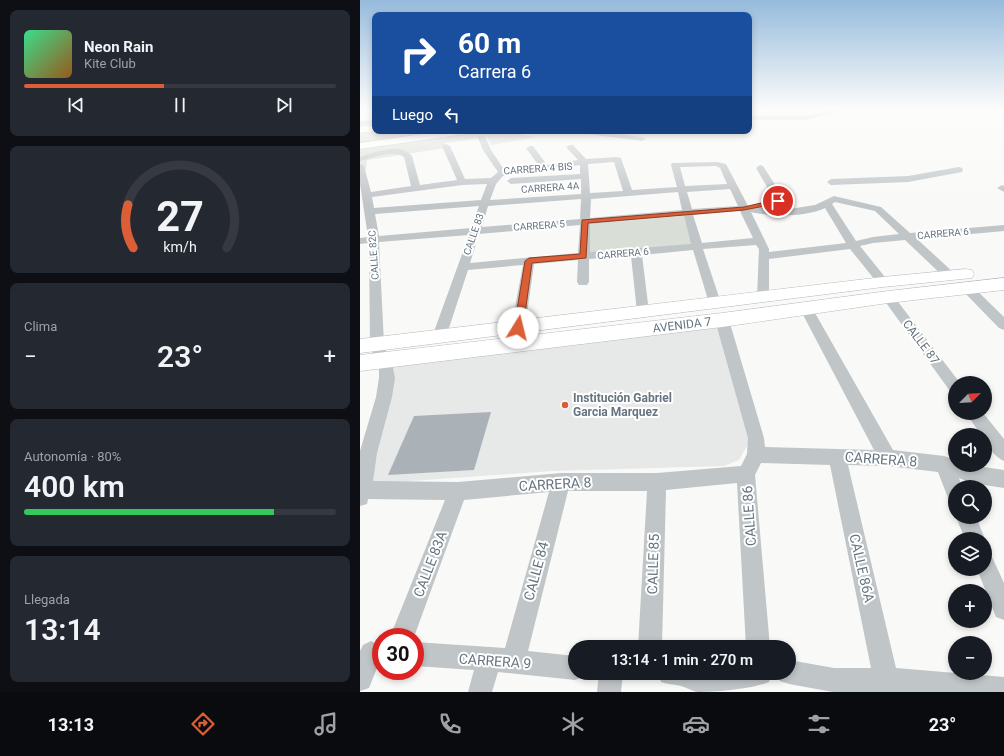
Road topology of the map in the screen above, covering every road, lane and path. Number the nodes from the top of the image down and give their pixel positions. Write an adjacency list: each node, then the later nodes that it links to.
1 (393, 141): 3 (main road)
2 (483, 141): 14 (street)
3 (360, 146)
4 (446, 146): 15 (street)
5 (570, 147): 8 (street)
6 (530, 148): 10 (street)
7 (360, 160): 18 (street)
8 (584, 162): 10 (street, CARRERA 4A); 13 (street); 20 (street, CARRERA 4A)
9 (360, 166): 17 (street, CALLE 82C)
10 (545, 168): 14 (street, CARRERA 4A)
11 (760, 168): 24 (street)
12 (959, 170): 22 (street)
13 (585, 176): 14 (street, CARRERA 4 BIS); 21 (street)
14 (496, 179): 15 (street, CARRERA 4A); 23 (street, CALLE 83)
15 (462, 182): 18 (street, CARRERA 4A)
16 (732, 186): 19 (street, CARRERA 4A); 19 (street, CALLE 86); 24 (street)
17 (364, 188): 18 (street, CARRERA 4A); 25 (street, CALLE 82C)
18 (416, 188)
19 (682, 189): 20 (street, CARRERA 4A); 26 (street, CALLE 86)
20 (628, 193): 21 (street, CARRERA 4A)
21 (586, 196): 23 (street, CARRERA 4A); 27 (street)
22 (831, 201): 24 (street, CARRERA 5); 30 (street); 34 (street, CALLE 87)
23 (484, 203): 25 (street, CARRERA 4A); 29 (street, CALLE 83)
24 (744, 208): 26 (street, CARRERA 5); 33 (street)
25 (369, 211): 31 (street, CALLE 82C)
26 (688, 212): 27 (street, CARRERA 5); 35 (street, CALLE 86)
27 (585, 222): 29 (street, CARRERA 5); 37 (street)
28 (1004, 228): 30 (street, CARRERA 6)
29 (475, 230): 31 (street, CARRERA 5); 40 (street, CALLE 83)
30 (909, 236): 34 (street, CARRERA 6); 42 (street)
31 (374, 239): 32 (street, CARRERA 5); 54 (street, CALLE 82C)
32 (360, 241)
33 (760, 241): 35 (street, CARRERA 6); 38 (street)
34 (853, 245): 38 (street, CARRERA 6); 46 (street, CALLE 87)
35 (697, 246): 36 (street, CARRERA 6); 50 (street, CALLE 86)
36 (636, 252): 37 (street, CARRERA 6); 49 (street)
37 (584, 256): 39 (street, CARRERA 6); 43 (street)
38 (764, 256): 47 (street)
39 (529, 261): 40 (street, CARRERA 6); 52 (street)
40 (462, 267): 53 (street, CALLE 83)
41 (1004, 270): 42 (main road, AVENIDA 7)
42 (950, 276): 46 (main road, AVENIDA 7)
43 (583, 282)
44 (1004, 284): 45 (main road, AVENIDA 7)
45 (966, 288): 46 (main road, AVENIDA 7); 51 (street)
46 (885, 290): 47 (main road, AVENIDA 7); 48 (main road, AVENIDA 7); 56 (street, CALLE 87)
47 (763, 297): 50 (main road, AVENIDA 7)
48 (806, 309): 50 (main road, AVENIDA 7); 61 (street)
49 (643, 312): 50 (main road, AVENIDA 7); 52 (main road, AVENIDA 7)
50 (719, 312): 54 (main road, AVENIDA 7); 59 (street, CALLE 86)
51 (1004, 325)
52 (518, 328): 53 (main road, AVENIDA 7)
53 (439, 337): 54 (main road, AVENIDA 7)
54 (373, 350): 55 (main road, AVENIDA 7); 69 (street)
55 (360, 363)
56 (948, 377)
57 (979, 420): 58 (street)
58 (1004, 453)
59 (756, 455): 60 (street, CARRERA 8); 63 (street, CALLE 86)
60 (837, 456): 61 (street, CARRERA 8); 85 (street, CALLE 86A)
61 (888, 458): 62 (street, CARRERA 8)
62 (944, 464): 64 (street, CARRERA 8); 65 (street)
63 (746, 474): 67 (street, CARRERA 8); 74 (street, CALLE 86)
64 (1004, 479)
65 (950, 480)
66 (561, 482): 67 (street, CARRERA 8); 68 (street, CARRERA 8); 78 (street, CALLE 84)
67 (657, 482): 73 (street, CALLE 85)
68 (458, 490): 69 (street, CARRERA 8); 72 (street, CALLE 83A)
69 (362, 494)
70 (990, 576): 71 (street)
71 (1004, 609)
72 (405, 628)
73 (650, 640)
74 (758, 640)
75 (371, 652): 81 (street)
76 (424, 655): 77 (street, CARRERA 9)
77 (489, 660): 78 (street, CARRERA 9); 90 (street)
78 (512, 661): 79 (street, CARRERA 9)
79 (568, 667)
80 (796, 674): 86 (street)
81 (360, 679)
82 (610, 680): 91 (street)
83 (692, 680): 87 (street)
84 (733, 680): 87 (street)
85 (886, 680): 86 (street); 88 (street)
86 (836, 686)
87 (707, 687)
88 (976, 689): 89 (street)
89 (1004, 689)
90 (480, 692)
91 (609, 692)

